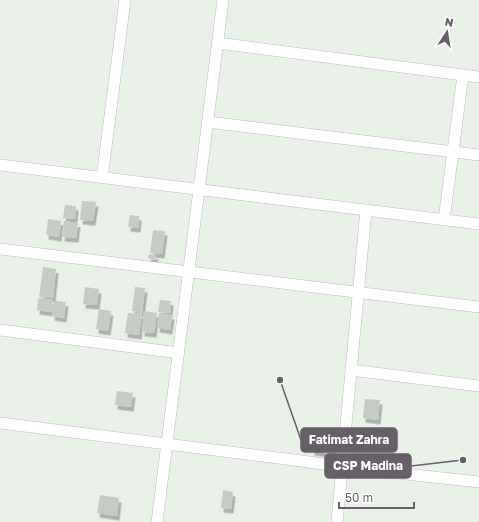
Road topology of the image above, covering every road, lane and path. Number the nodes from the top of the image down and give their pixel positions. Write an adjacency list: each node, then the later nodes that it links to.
1 (125, 0): 10 (street)
2 (224, 0): 3 (street)
3 (218, 43): 4 (street); 6 (street)
4 (463, 75): 5 (street); 7 (street)
5 (479, 77)
6 (208, 122): 7 (street); 11 (street)
7 (453, 152): 8 (street); 13 (street)
8 (479, 155)
9 (0, 165): 10 (street)
10 (102, 178): 11 (street)
11 (199, 190): 12 (street); 16 (street)
12 (366, 210): 13 (street); 17 (street)
13 (444, 220): 14 (street)
14 (479, 224)
15 (0, 249): 16 (street)
16 (189, 272): 17 (street); 20 (street)
17 (358, 293): 18 (street); 21 (street)
18 (479, 307)
19 (0, 330): 20 (street)
20 (179, 353): 24 (street)
21 (351, 370): 22 (street); 25 (street)
22 (479, 386)
23 (0, 423): 24 (street)
24 (167, 445): 25 (street); 27 (street)
25 (342, 467): 26 (street); 28 (street)
26 (479, 482)
27 (157, 522)
28 (337, 522)

